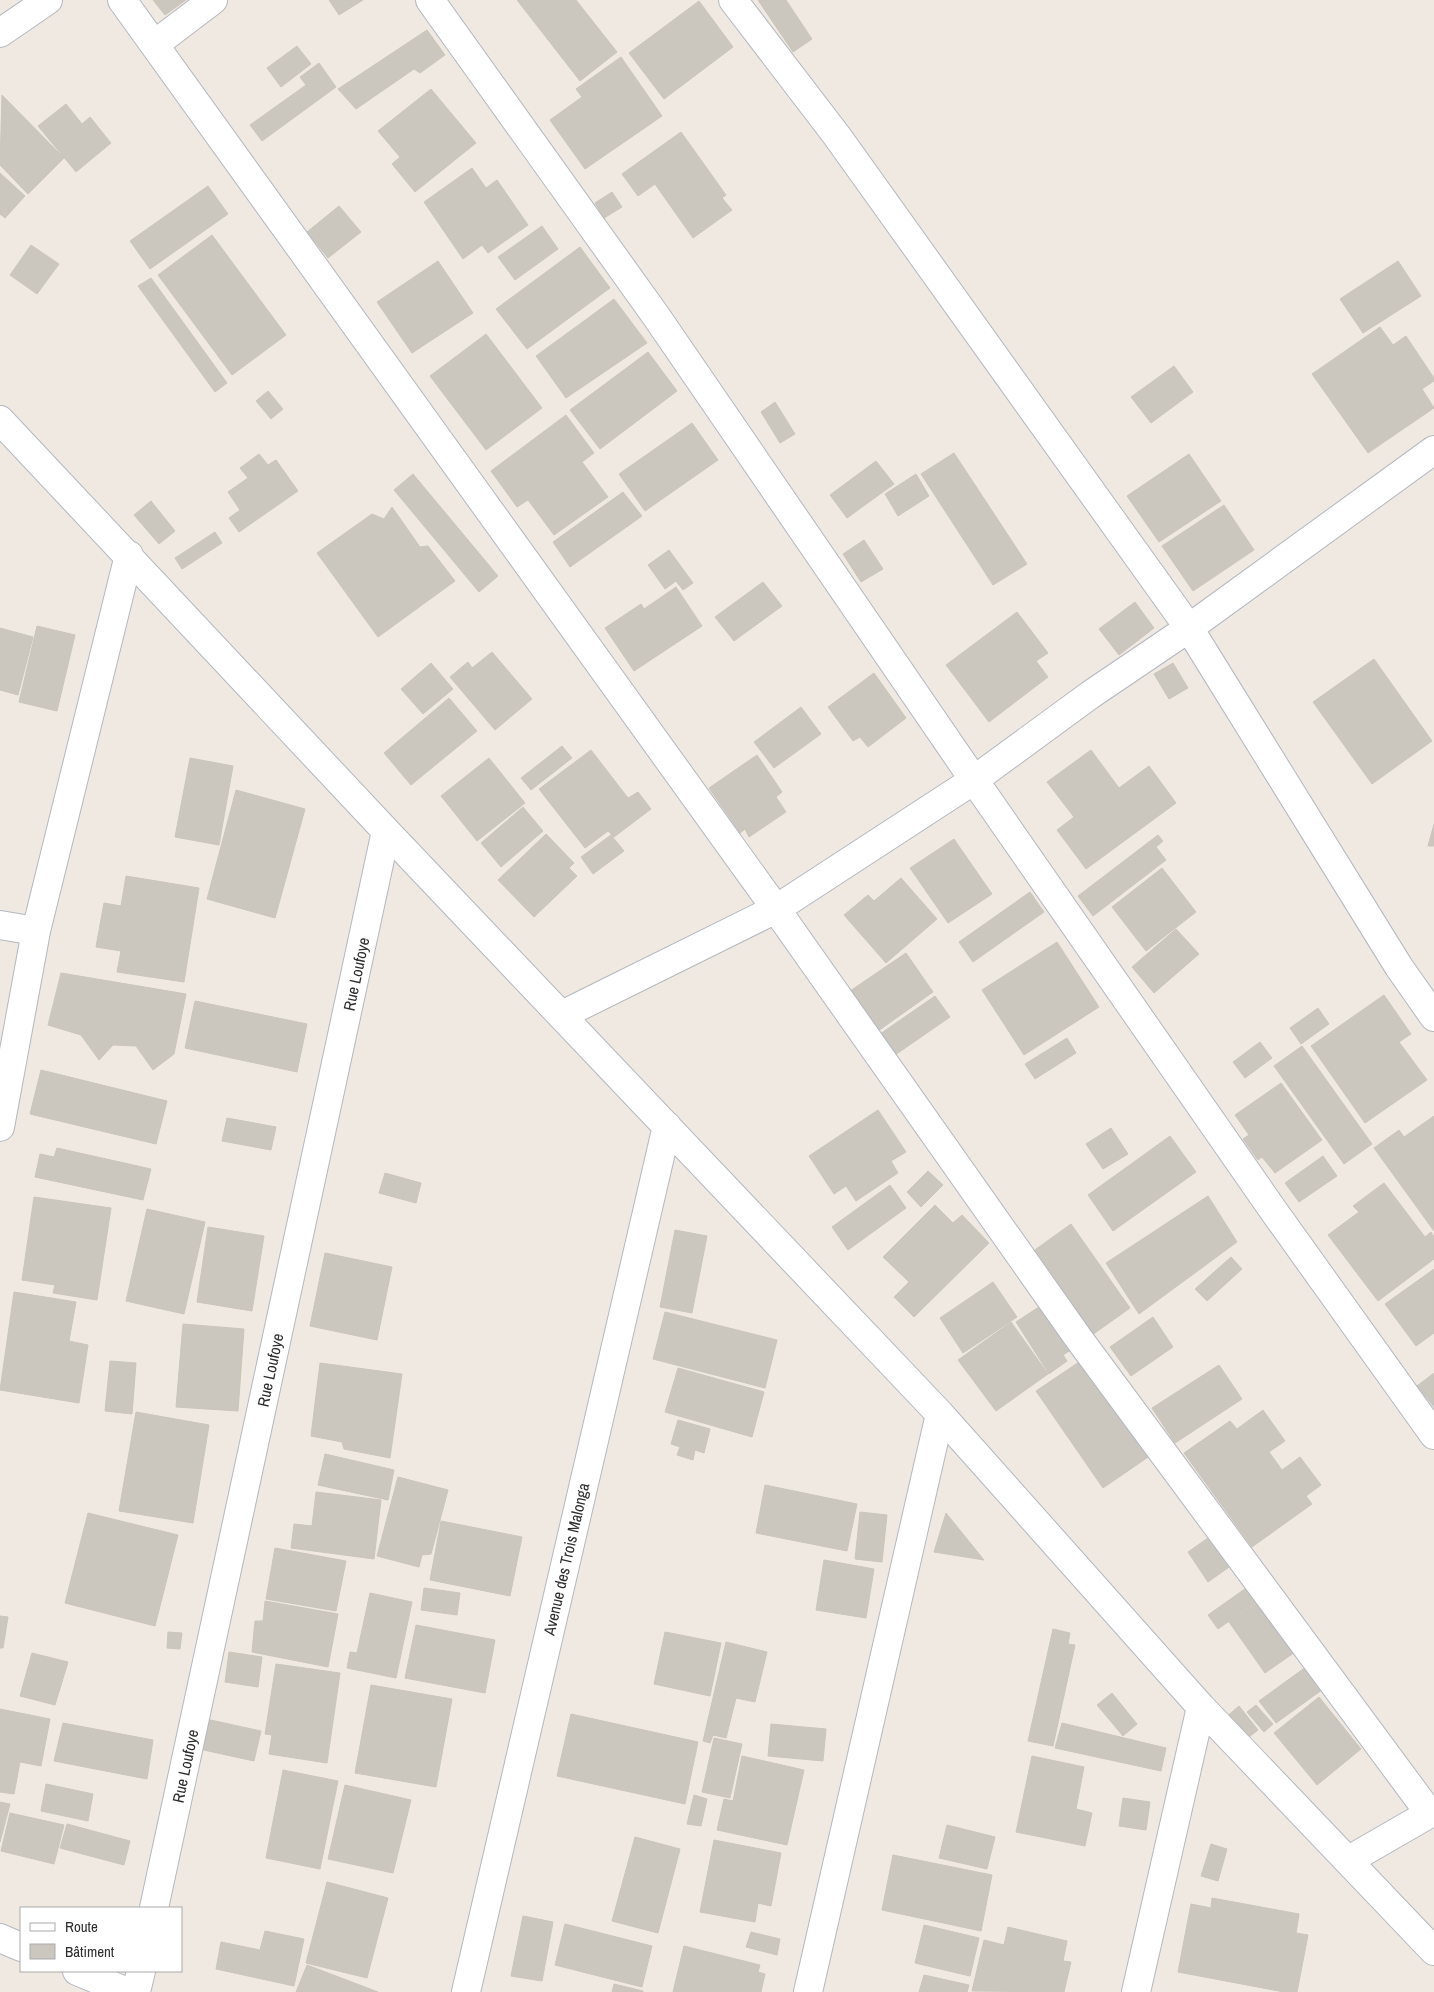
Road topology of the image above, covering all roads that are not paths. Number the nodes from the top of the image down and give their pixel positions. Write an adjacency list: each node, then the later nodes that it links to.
1 (48, 0): 6 (street)
2 (122, 0): 7 (street)
3 (213, 0): 7 (street)
4 (430, 0): 12 (street)
5 (733, 0): 11 (street)
6 (0, 34)
7 (155, 44): 14 (street)
8 (0, 420): 10 (street)
9 (1434, 450): 11 (street)
10 (129, 555): 13 (street); 16 (street)
11 (1189, 628): 12 (street); 18 (street)
12 (974, 780): 14 (street); 22 (street)
13 (386, 831): 17 (street); 26 (street, Rue Loufoye)
14 (776, 909): 17 (street); 24 (street)
15 (0, 925): 16 (street)
16 (36, 931): 20 (street)
17 (562, 1015): 19 (street)
18 (1434, 1017)
19 (667, 1126): 21 (street); 34 (street, Avenue des Trois Malonga)
20 (0, 1127)
21 (940, 1414): 23 (street); 35 (street)
22 (1434, 1435)
23 (1201, 1707): 25 (street); 36 (street)
24 (1432, 1812): 25 (street)
25 (1349, 1860): 29 (street)
26 (154, 1907)
27 (0, 1938): 28 (street)
28 (20, 1947)
29 (1434, 1951)
30 (79, 1972): 32 (street)
31 (141, 1972): 33 (street)
32 (127, 1992)
33 (136, 1992)
34 (466, 1992)
35 (808, 1992)
36 (1136, 1992)

